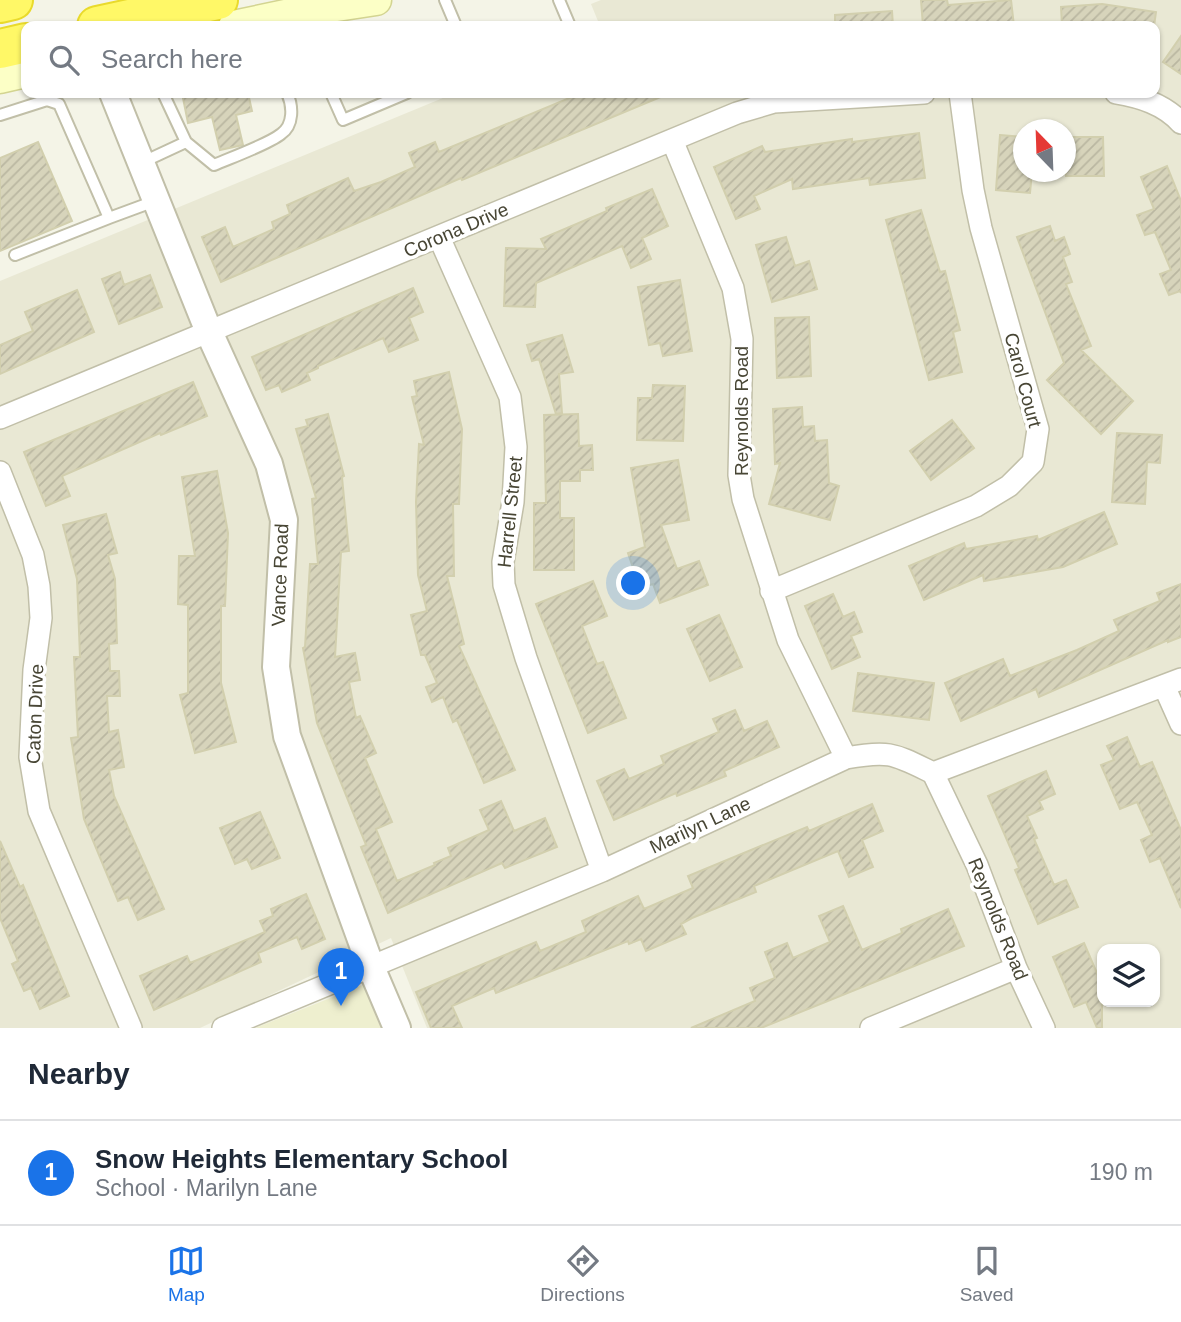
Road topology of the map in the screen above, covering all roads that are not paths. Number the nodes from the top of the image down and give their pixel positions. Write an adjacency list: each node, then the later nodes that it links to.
1 (13, 0): 6 (highway)
2 (218, 0): 8 (highway)
3 (376, 0): 7 (main road)
4 (445, 0): 9 (lane)
5 (559, 0): 10 (lane)
6 (0, 3)
7 (298, 20)
8 (120, 21)
9 (454, 21)
10 (568, 21)
11 (21, 44): 12 (highway)
12 (0, 48)
13 (21, 73): 14 (main road)
14 (0, 78)
15 (115, 98): 27 (street, Vance Road)
16 (165, 98): 26 (lane)
17 (289, 98): 26 (lane)
18 (333, 98): 19 (lane)
19 (395, 98)
20 (841, 98): 25 (street, Corona Drive)
21 (961, 98): 35 (street, Carol Court)
22 (1142, 98): 24 (street)
23 (0, 115): 29 (lane)
24 (1181, 123)
25 (672, 140): 30 (street, Corona Drive); 35 (street, Reynolds Road)
26 (186, 142): 27 (lane)
27 (140, 163): 28 (street, Vance Road)
28 (155, 201): 29 (lane); 32 (street, Vance Road)
29 (109, 218): 31 (lane)
30 (439, 237): 32 (street, Corona Drive); 40 (street, Harrell Street)
31 (15, 255)
32 (209, 332): 33 (street, Corona Drive); 41 (street, Vance Road)
33 (0, 418)
34 (0, 472): 43 (street, Caton Drive)
35 (771, 591): 38 (street, Reynolds Road)
36 (1173, 683): 37 (street); 39 (street)
37 (1181, 724)
38 (846, 758): 39 (street, Marilyn Lane); 40 (street, Marilyn Lane)
39 (933, 774): 42 (street, Reynolds Road)
40 (601, 871): 41 (street, Marilyn Lane)
41 (371, 967): 44 (street, Marilyn Lane); 45 (street, Vance Road)
42 (1016, 968): 46 (street); 47 (street, Reynolds Road)
43 (131, 1028)
44 (223, 1028)
45 (397, 1028)
46 (871, 1028)
47 (1044, 1028)

